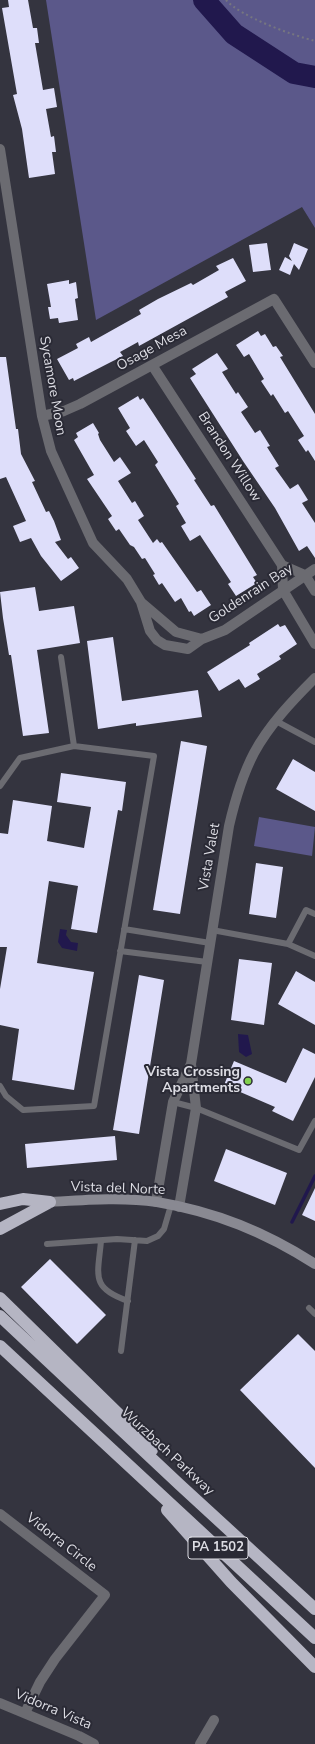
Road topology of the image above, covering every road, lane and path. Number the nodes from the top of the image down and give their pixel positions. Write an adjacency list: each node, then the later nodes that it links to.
1 (226, 0): 2 (path)
2 (315, 41)
3 (0, 149): 6 (street, Sycamore Moon)
4 (315, 363): 5 (street, Osage Mesa)
5 (152, 365): 6 (street, Osage Mesa); 7 (street, Brandon Willow)
6 (42, 416): 12 (street, Sycamore Moon)
7 (282, 564): 9 (street); 10 (street)
8 (315, 569): 9 (street, Goldenrain Bay)
9 (305, 575): 10 (street, Goldenrain Bay); 11 (street)
10 (283, 590): 13 (street); 14 (street, Goldenrain Bay)
11 (315, 591)
12 (141, 602): 14 (street, Sycamore Moon); 14 (street, Sycamore Moon)
13 (311, 629): 15 (street)
14 (202, 640)
15 (315, 644)
16 (61, 656): 20 (lane)
17 (315, 678): 18 (street, Vista Valet)
18 (276, 721): 19 (lane); 24 (street, Vista Valet)
19 (315, 742)
20 (74, 746): 21 (lane); 23 (lane)
21 (0, 786)
22 (315, 914): 26 (lane)
23 (124, 930): 25 (lane); 27 (lane)
24 (212, 930): 25 (street, Vista Valet); 26 (lane)
25 (210, 943): 29 (street, Vista Valet)
26 (288, 944): 28 (lane)
27 (120, 951): 29 (lane); 31 (lane)
28 (315, 956)
29 (207, 962): 30 (street, Vista Valet)
30 (191, 1064): 32 (street, Vista Valet); 33 (street, Vista Valet)
31 (0, 1086)
32 (173, 1102): 33 (lane); 36 (street, Vista Valet)
33 (196, 1108): 34 (lane); 38 (street, Vista Valet)
34 (315, 1121)
35 (50, 1202): 36 (street, Vista del Norte); 37 (highway); 39 (highway)
36 (156, 1202): 38 (street, Vista del Norte)
37 (0, 1204)
38 (175, 1206): 40 (lane); 43 (street, Vista del Norte)
39 (0, 1230)
40 (135, 1240): 41 (lane); 45 (lane)
41 (101, 1241): 42 (lane); 45 (lane)
42 (46, 1244)
43 (315, 1264)
44 (0, 1298): 52 (highway)
45 (128, 1301): 50 (lane)
46 (309, 1308): 47 (lane)
47 (315, 1314)
48 (0, 1316): 52 (highway, Wurzbach Parkway / PA 1502)
49 (0, 1346): 51 (highway, PA 1502)
50 (121, 1351)
51 (120, 1457): 55 (highway, PA 1502); 56 (highway)
52 (180, 1485): 54 (highway, Wurzbach Parkway / PA 1502)
53 (0, 1514): 58 (street, Vidorra Circle)
54 (315, 1609)
55 (315, 1638)
56 (315, 1668)
57 (0, 1703): 58 (street, Vidorra Vista)
58 (25, 1713): 60 (street, Vidorra Vista)
59 (214, 1720): 61 (street)
60 (94, 1744)
61 (200, 1744)

